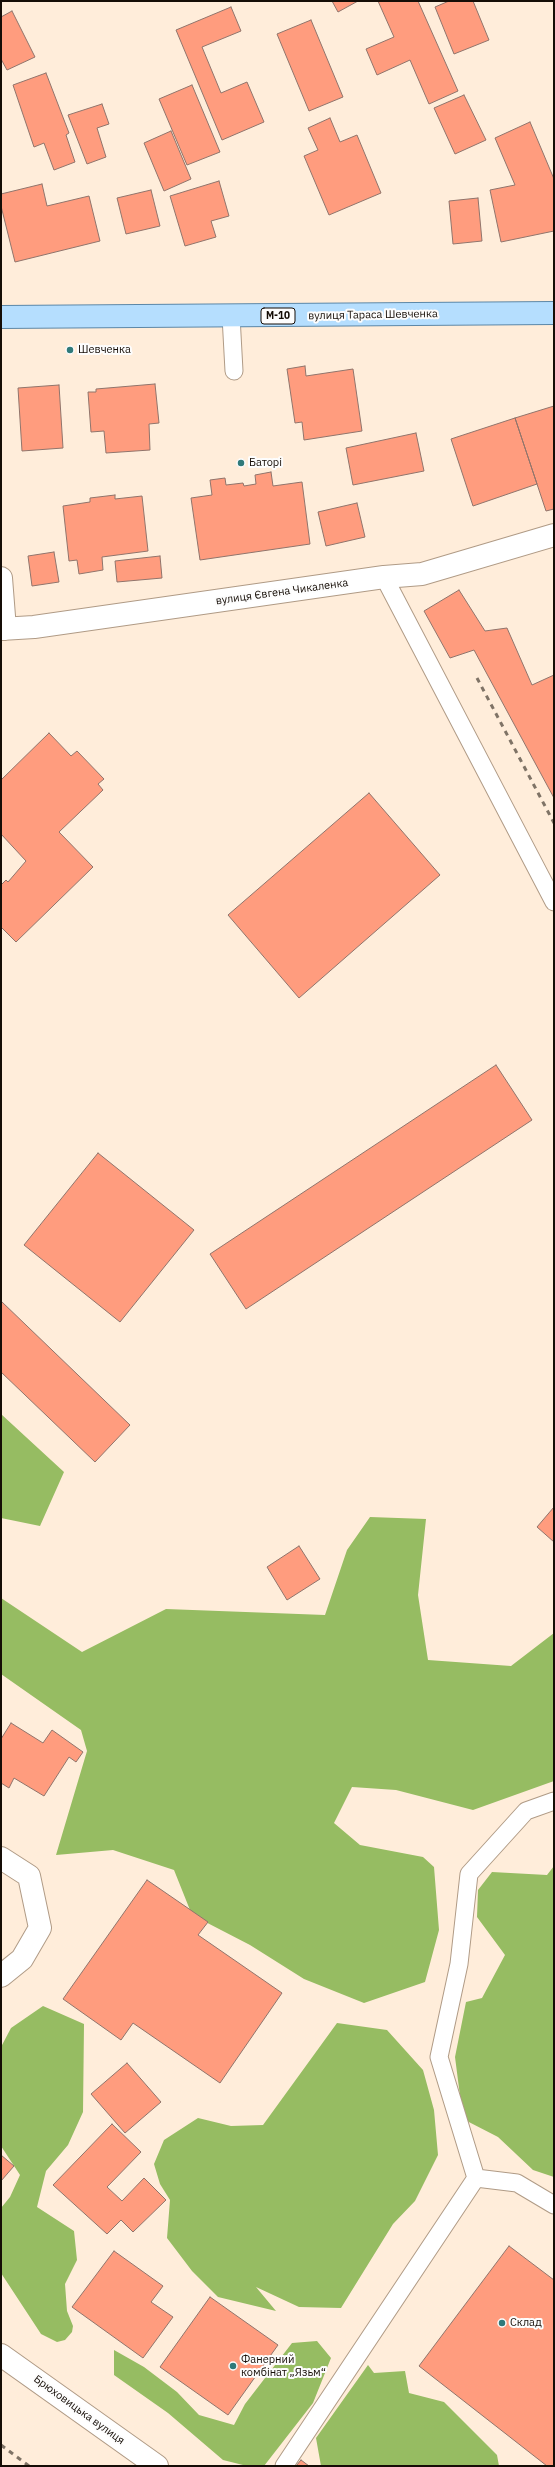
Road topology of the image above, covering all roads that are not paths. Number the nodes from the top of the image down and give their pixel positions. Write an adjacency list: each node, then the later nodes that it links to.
1 (554, 313): 2 (main road, вулиця Тараса Шевченка / М-10)
2 (231, 316): 3 (main road, вулиця Тараса Шевченка / М-10); 4 (lane)
3 (1, 318)
4 (234, 371)
5 (554, 535): 6 (street, вулиця Євгена Чикаленка)
6 (384, 577): 8 (street, вулиця Євгена Чикаленка); 9 (lane)
7 (1, 578): 8 (street, вулиця Євгена Чикаленка)
8 (3, 629)
9 (554, 902)
10 (554, 1801): 13 (lane)
11 (1, 1858): 12 (street)
12 (1, 1976)
13 (476, 2178): 14 (lane); 17 (lane)
14 (554, 2205)
15 (1, 2355): 16 (street, Брюховицька вулиця)
16 (157, 2466)
17 (284, 2466)

